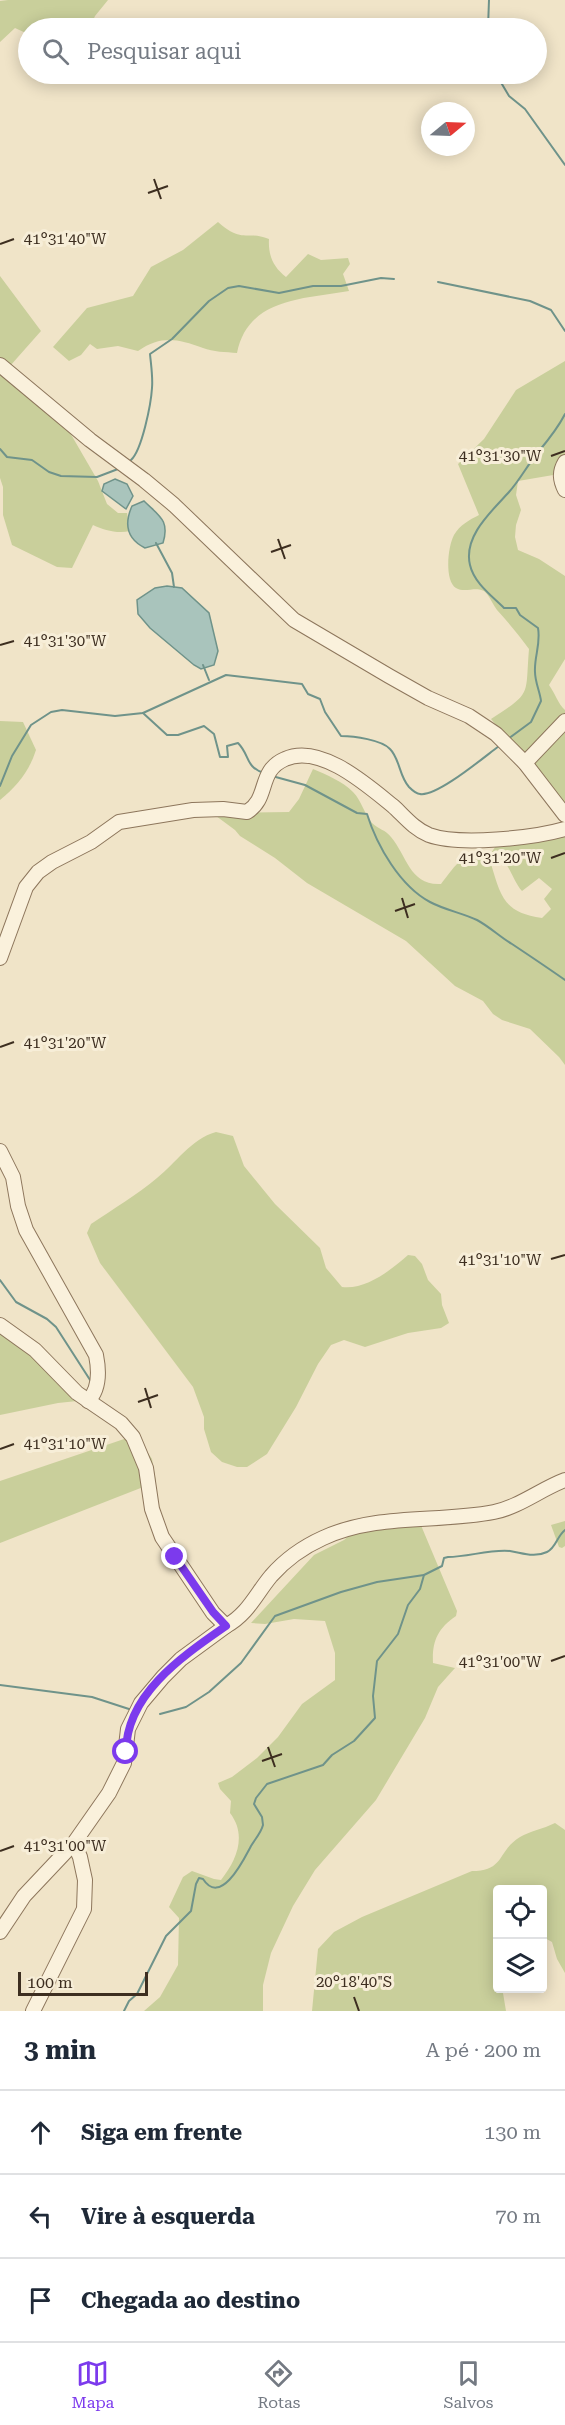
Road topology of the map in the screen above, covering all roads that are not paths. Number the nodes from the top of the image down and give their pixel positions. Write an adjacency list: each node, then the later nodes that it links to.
1 (0, 365): 5 (street)
2 (565, 462): 3 (street)
3 (565, 490)
4 (565, 721): 5 (street)
5 (525, 763): 6 (street)
6 (565, 815)
7 (565, 829): 8 (street)
8 (0, 958)
9 (0, 1151): 11 (street)
10 (0, 1325): 11 (street)
11 (88, 1401): 13 (street)
12 (565, 1480): 13 (street)
13 (226, 1626): 14 (street)
14 (74, 1843): 15 (street); 16 (street)
15 (0, 1932)
16 (33, 2011)

